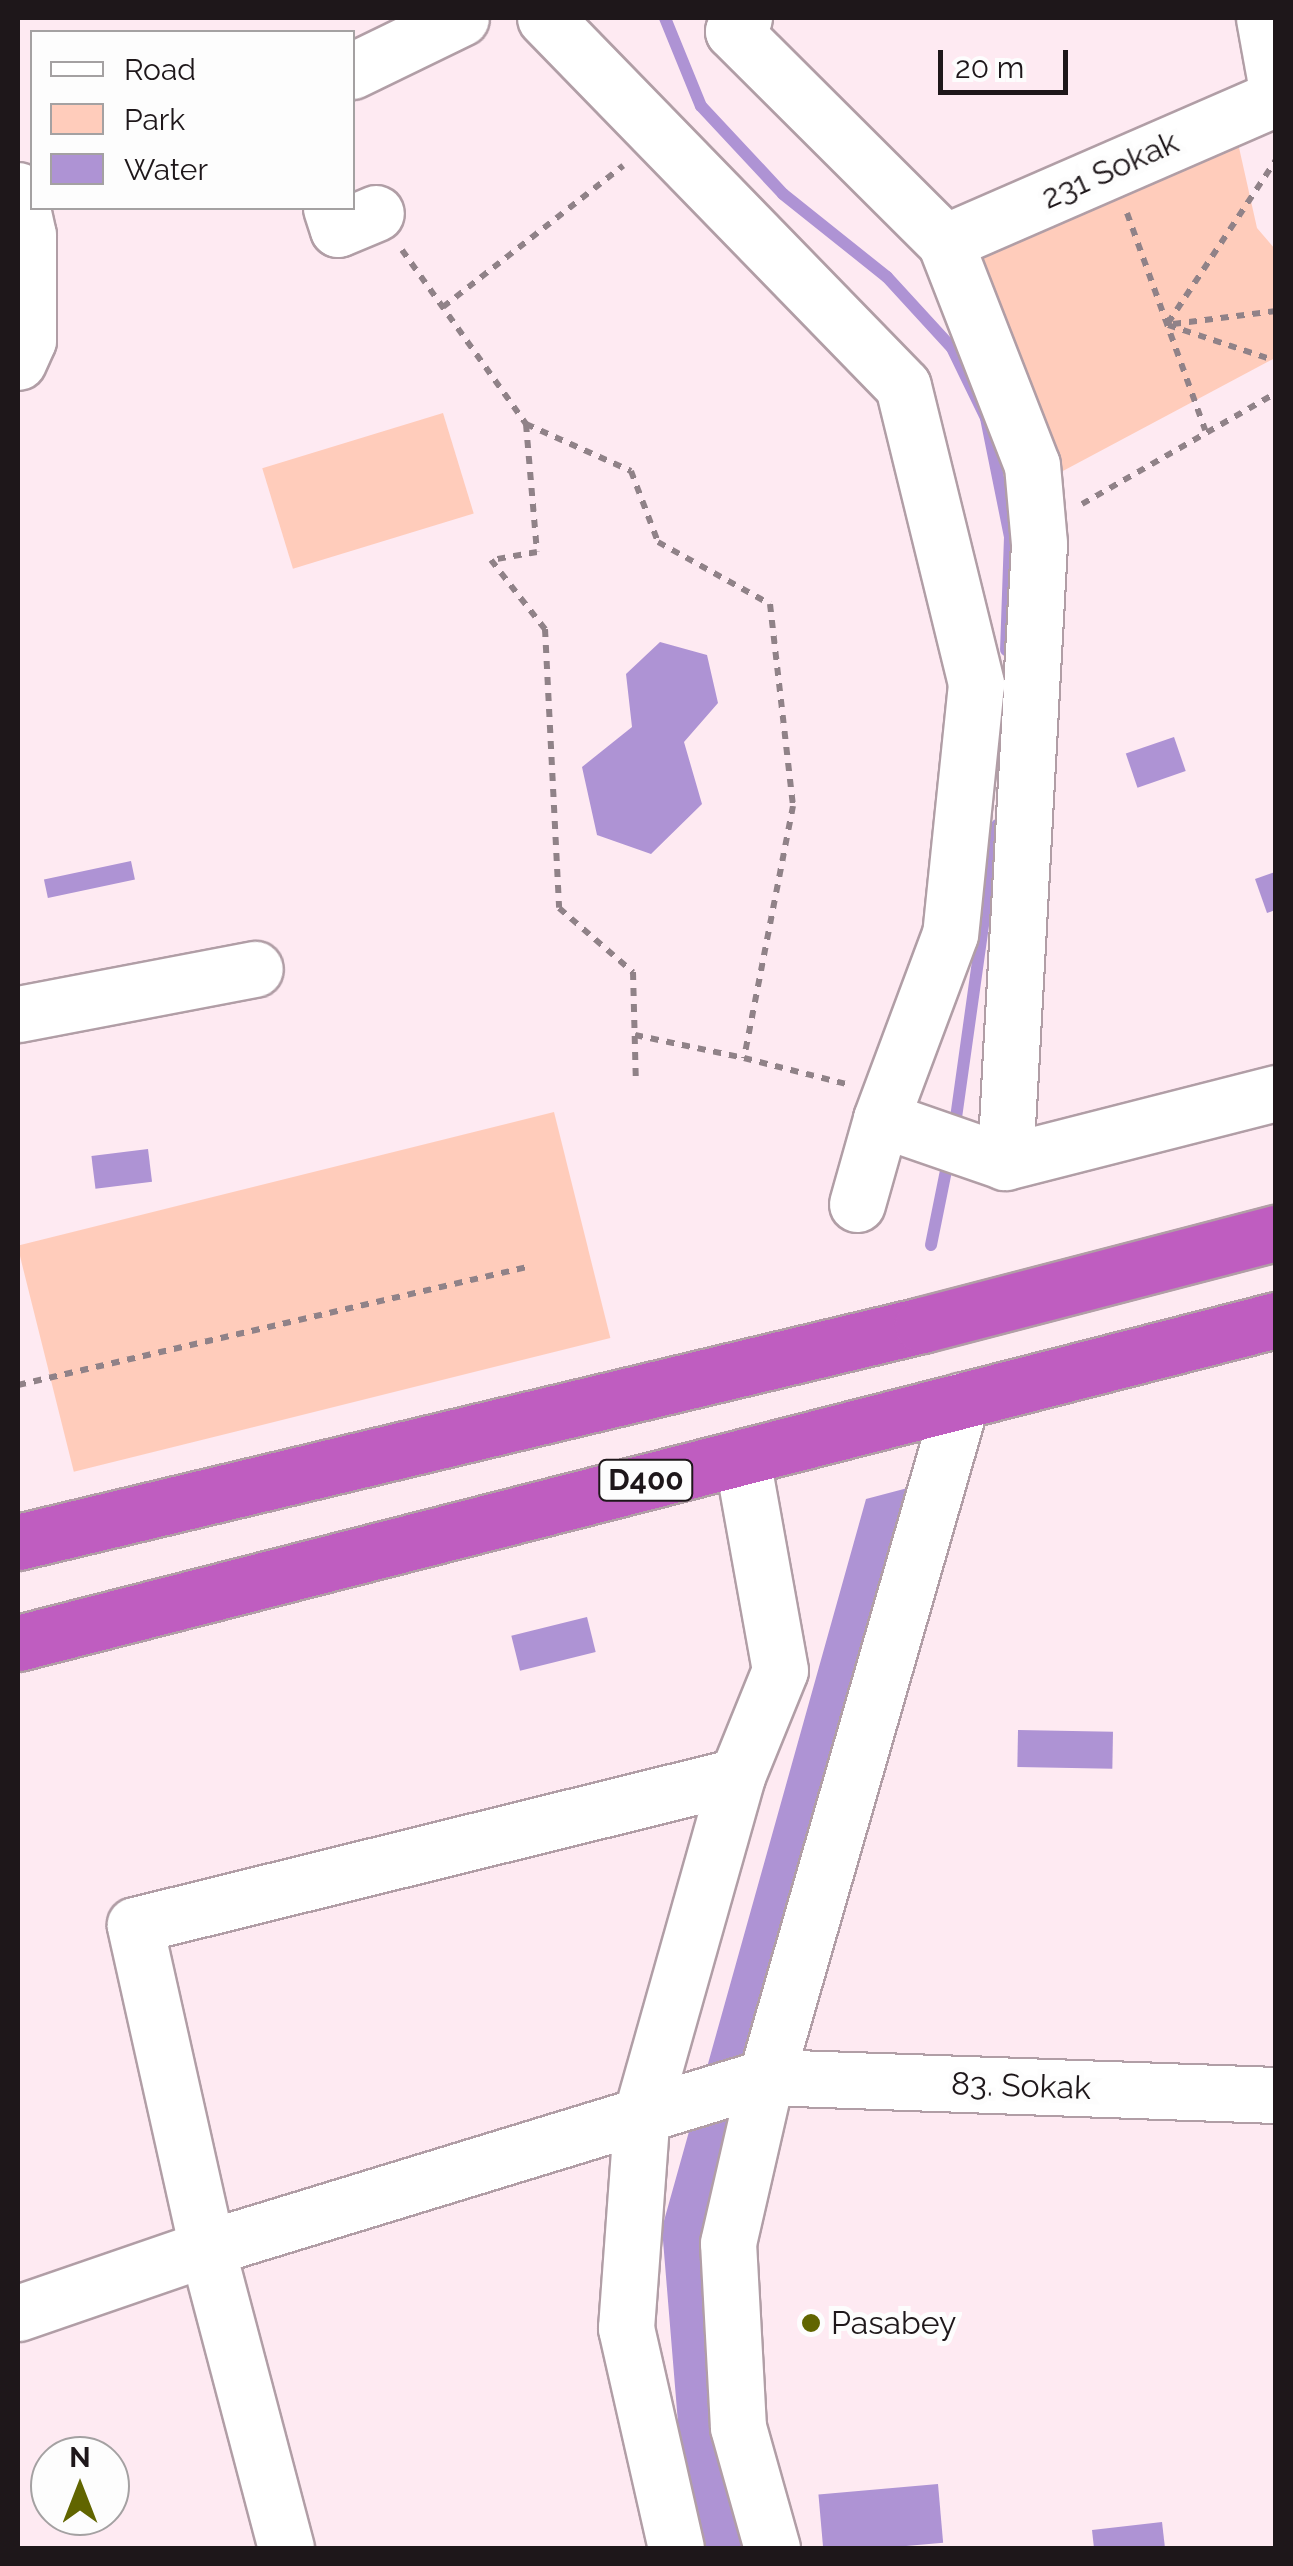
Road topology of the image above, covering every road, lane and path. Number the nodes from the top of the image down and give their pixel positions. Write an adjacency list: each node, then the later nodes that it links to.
1 (460, 18): 5 (street)
2 (545, 18): 8 (street)
3 (744, 18): 13 (street)
4 (1264, 18): 6 (street)
5 (355, 70)
6 (1276, 84)
7 (1276, 98): 10 (street, 231 Sokak)
8 (660, 136): 14 (path); 29 (street)
9 (1276, 160): 16 (path)
10 (1112, 169): 13 (street, 231 Sokak); 16 (path)
11 (18, 190): 18 (street)
12 (353, 210): 14 (path)
13 (945, 242): 22 (street)
14 (443, 306): 20 (path)
15 (1276, 311): 16 (path)
16 (1167, 324): 17 (path); 21 (path)
17 (1276, 361)
18 (18, 362)
19 (1276, 393): 21 (path)
20 (526, 424): 25 (path); 26 (path)
21 (1205, 430): 22 (path)
22 (1038, 530): 30 (street)
23 (256, 969): 24 (street)
24 (18, 1014)
25 (635, 1035): 26 (path); 27 (path)
26 (744, 1058): 29 (path)
27 (636, 1084)
28 (1276, 1093): 30 (street)
29 (899, 1116): 30 (street); 31 (street)
30 (992, 1158)
31 (857, 1204)
32 (1276, 1234): 38 (highway)
33 (527, 1268): 35 (path)
34 (1276, 1320): 36 (highway, D400)
35 (18, 1385)
36 (961, 1400): 37 (highway, D400); 41 (street)
37 (742, 1459): 39 (highway, D400); 40 (street)
38 (18, 1542)
39 (18, 1643)
40 (737, 1776): 43 (street); 44 (street)
41 (760, 2079): 42 (street, 83. Sokak); 43 (street, 83. Sokak); 48 (street)
42 (1276, 2095)
43 (642, 2112): 44 (street, 83. Sokak); 47 (street)
44 (207, 2248): 45 (street, 83. Sokak); 46 (street)
45 (18, 2313)
46 (286, 2548)
47 (676, 2548)
48 (772, 2548)

